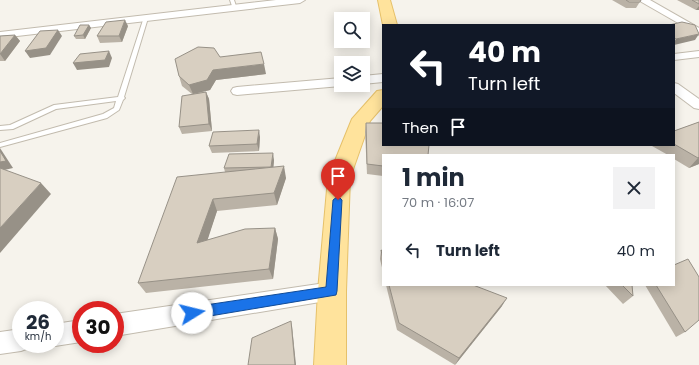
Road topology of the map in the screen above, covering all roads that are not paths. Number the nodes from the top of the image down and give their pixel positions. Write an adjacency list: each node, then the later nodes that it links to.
1 (300, 0): 4 (street)
2 (384, 0): 6 (main road)
3 (643, 0): 7 (street)
4 (234, 4): 5 (street)
5 (146, 18): 8 (street); 17 (lane)
6 (390, 24)
7 (699, 32)
8 (0, 35)
9 (699, 54): 10 (street)
10 (675, 57)
11 (382, 78): 12 (street)
12 (370, 79)
13 (334, 83): 15 (street)
14 (675, 88): 18 (street)
15 (236, 90)
16 (382, 96): 21 (main road)
17 (122, 98): 19 (lane); 20 (lane)
18 (699, 105)
19 (0, 128)
20 (0, 145)
21 (332, 291): 22 (street); 25 (main road)
22 (124, 324)
23 (12, 341): 24 (street)
24 (0, 343)
25 (330, 365)

